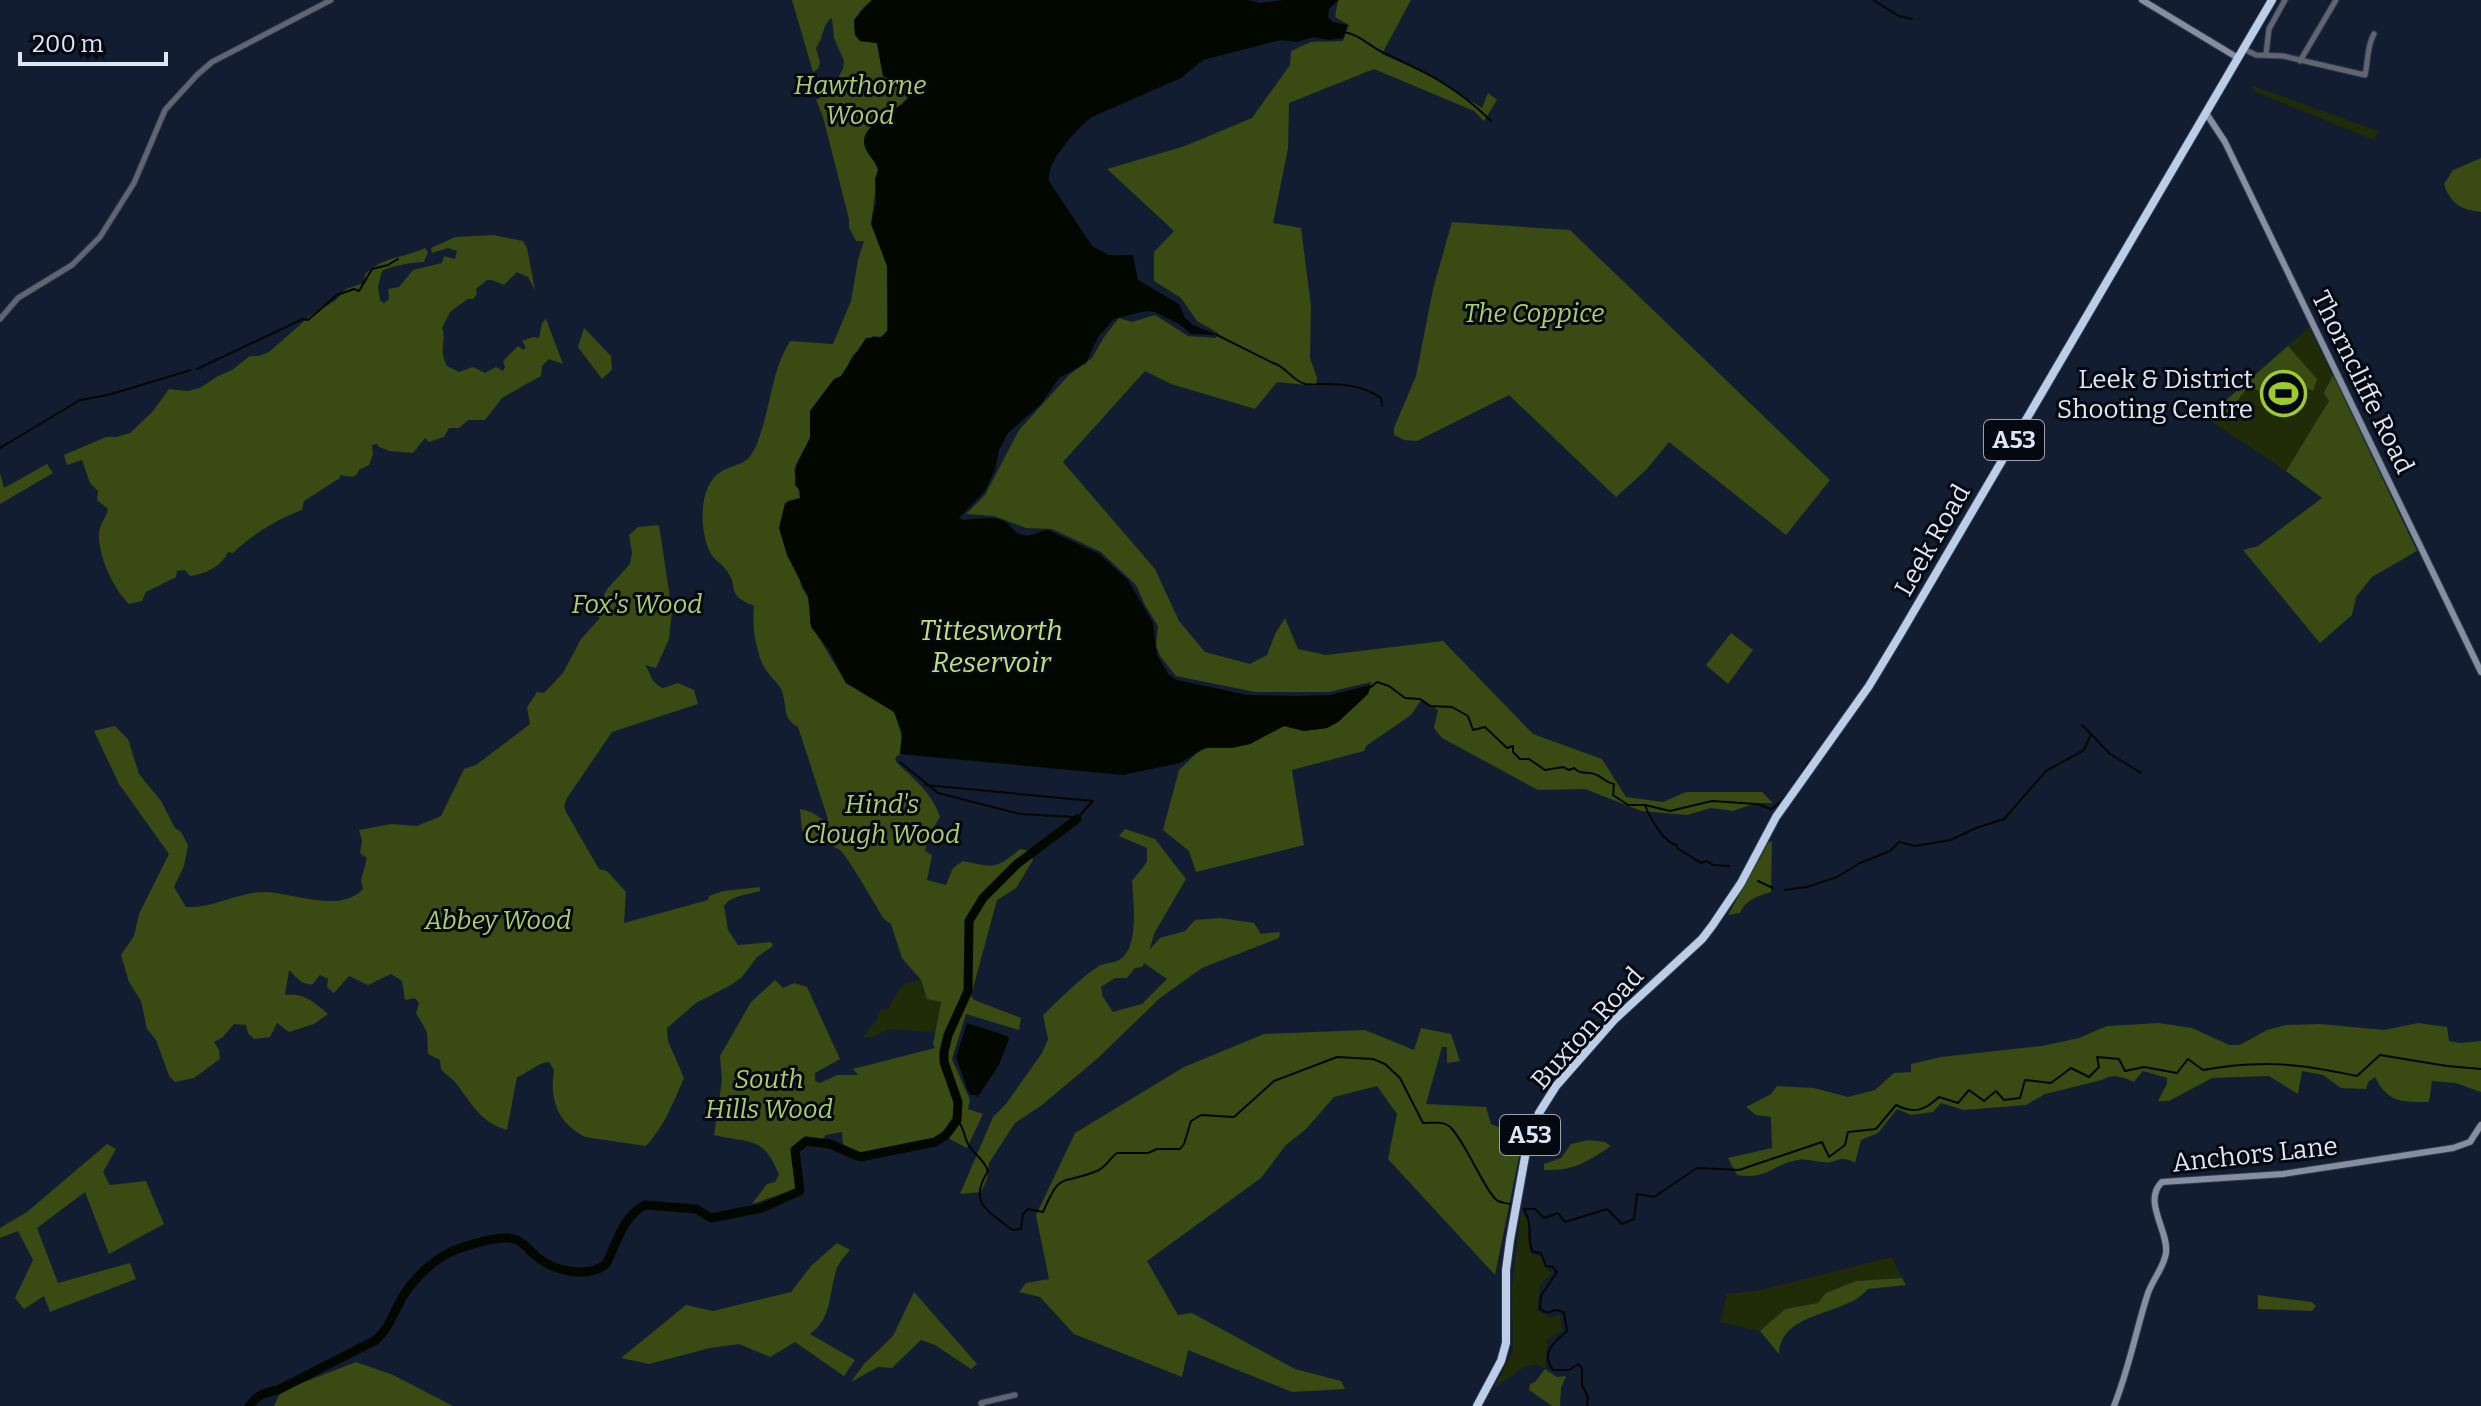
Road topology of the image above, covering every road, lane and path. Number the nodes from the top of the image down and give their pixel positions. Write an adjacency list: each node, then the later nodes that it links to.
1 (331, 0): 12 (street)
2 (2142, 0): 9 (street)
3 (2272, 0): 7 (highway, Leek Road / A53)
4 (2285, 0): 8 (street)
5 (2336, 0): 10 (street)
6 (2375, 33): 10 (street)
7 (2243, 48): 8 (street); 9 (highway, Leek Road / A53)
8 (2266, 54): 10 (street)
9 (2238, 58): 11 (highway, Leek Road / A53)
10 (2300, 61)
11 (2206, 113): 13 (street, Thorncliffe Road); 14 (highway, Leek Road / A53)
12 (0, 319)
13 (2481, 672)
14 (1712, 926): 18 (highway, Buxton Road / A53)
15 (2481, 1125): 19 (street, Anchors Lane)
16 (1015, 1395): 17 (street)
17 (982, 1406)
18 (1477, 1406)
19 (2114, 1406)

